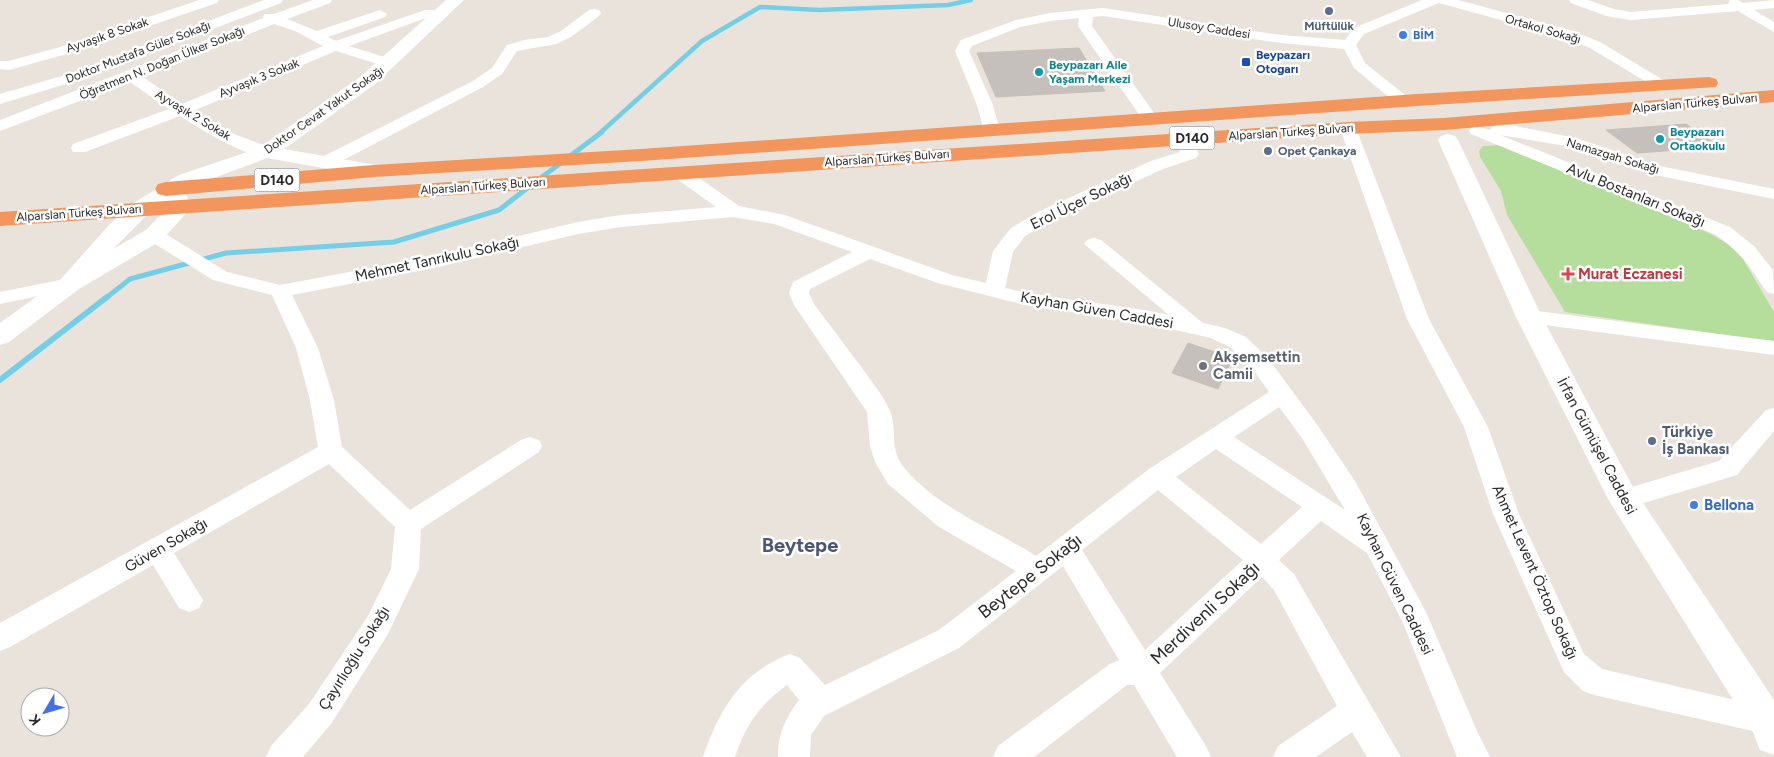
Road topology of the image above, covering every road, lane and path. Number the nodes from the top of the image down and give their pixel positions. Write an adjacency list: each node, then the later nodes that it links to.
1 (212, 0): 26 (street, Ayvaşık 8 Sokak)
2 (276, 0): 11 (street, Doktor Mustafa Güler Sokağı)
3 (324, 0): 17 (street, Öğretmen N. Doğan Ülker Sokağı)
4 (456, 0): 16 (street, Doktor Cevat Yakut Sokağı)
5 (1096, 0): 14 (street)
6 (1434, 0): 23 (street)
7 (1443, 0): 22 (street, Ortakol Sokağı)
8 (1576, 0): 15 (street)
9 (1734, 3): 10 (street); 15 (street); 21 (street)
10 (1774, 4)
11 (253, 8): 17 (street); 31 (street, Doktor Mustafa Güler Sokağı)
12 (392, 10): 20 (street)
13 (594, 13): 44 (street)
14 (1086, 13): 23 (street, Ulusoy Caddesi); 35 (street); 39 (street, Ulusoy Caddesi)
15 (1611, 13): 18 (street)
16 (440, 14): 24 (street, Ayvaşık 3 Sokak); 25 (street, Doktor Cevat Yakut Sokağı)
17 (272, 19): 20 (street); 27 (street, Öğretmen N. Doğan Ülker Sokağı)
18 (1593, 19)
19 (1576, 25): 22 (street)
20 (317, 28): 24 (street)
21 (1774, 28)
22 (1558, 32): 29 (street, Ortakol Sokağı)
23 (1349, 45): 33 (street)
24 (335, 46): 25 (street); 34 (street, Ayvaşık 3 Sokak)
25 (389, 63): 43 (street, Doktor Cevat Yakut Sokağı)
26 (0, 65)
27 (132, 76): 34 (street, Ayvaşık 2 Sokak); 36 (street, Öğretmen N. Doğan Ülker Sokağı)
28 (1774, 79): 29 (highway, Alparslan Türkeş Bulvarı / D140)
29 (1662, 86): 32 (highway, Alparslan Türkeş Bulvarı / D140)
30 (1774, 96): 38 (highway, Alparslan Türkeş Bulvarı / D140)
31 (0, 100)
32 (1425, 100): 33 (highway, Alparslan Türkeş Bulvarı / D140); 38 (highway)
33 (1404, 102): 35 (highway, Alparslan Türkeş Bulvarı / D140); 38 (highway)
34 (181, 110): 42 (street, Ayvaşık 3 Sokak); 43 (street, Ayvaşık 2 Sokak)
35 (1151, 120): 39 (highway, Alparslan Türkeş Bulvarı / D140)
36 (0, 126)
37 (1348, 128): 38 (highway, Alparslan Türkeş Bulvarı / D140); 41 (highway, Alparslan Türkeş Bulvarı / D140); 84 (street, Ahmet Levent Öztop Sokağı)
38 (1444, 129): 40 (street, Namazgah Sokağı); 61 (street, İrfan Gümüşel Caddesi)
39 (992, 131): 45 (highway, Alparslan Türkeş Bulvarı / D140)
40 (1477, 131): 47 (street, Namazgah Sokağı); 57 (street, Avlu Bostanları Sokağı)
41 (1183, 139): 46 (highway, Alparslan Türkeş Bulvarı / D140); 59 (street, Erol Üçer Sokağı)
42 (79, 148)
43 (266, 152): 44 (street, Ayvaşık 2 Sokak); 48 (street, Doktor Cevat Yakut Sokağı)
44 (326, 162): 45 (street, Ayvaşık 2 Sokak)
45 (374, 172): 48 (highway, Alparslan Türkeş Bulvarı / D140)
46 (679, 172): 48 (highway, Alparslan Türkeş Bulvarı / D140); 51 (street, Kayhan Güven Caddesi)
47 (1774, 194)
48 (176, 198): 49 (highway, Alparslan Türkeş Bulvarı / D140); 50 (street); 53 (street)
49 (0, 202)
50 (140, 209): 52 (highway, Alparslan Türkeş Bulvarı); 56 (street)
51 (733, 211): 55 (street, Kayhan Güven Caddesi); 58 (street, Mehmet Tanrıkulu Sokağı)
52 (0, 219)
53 (154, 235): 56 (street); 58 (street, Mehmet Tanrıkulu Sokağı)
54 (1094, 244): 62 (street)
55 (868, 252): 59 (street, Kayhan Güven Caddesi); 78 (street)
56 (70, 284): 60 (street); 63 (street)
57 (1774, 288)
58 (280, 291): 69 (street)
59 (994, 291): 62 (street, Kayhan Güven Caddesi)
60 (0, 298)
61 (1529, 317): 64 (street); 71 (street, İrfan Gümüşel Caddesi)
62 (1198, 329): 65 (street, Kayhan Güven Caddesi)
63 (0, 336)
64 (1774, 348)
65 (1282, 394): 67 (street, Beytepe Sokağı); 75 (street, Kayhan Güven Caddesi)
66 (1774, 416): 71 (street)
67 (1216, 437): 70 (street, Beytepe Sokağı); 72 (street)
68 (530, 446): 73 (street)
69 (331, 451): 73 (street); 76 (street, Güven Sokağı)
70 (1158, 476): 74 (street, Beytepe Sokağı); 77 (street)
71 (1624, 499): 84 (street, İrfan Gümüşel Caddesi)
72 (1320, 506): 75 (street); 77 (street, Merdivenli Sokağı)
73 (408, 524): 85 (street, Çayırlıoğlu Sokağı)
74 (1066, 548): 78 (street, Beytepe Sokağı); 81 (street)
75 (1378, 548): 92 (street, Kayhan Güven Caddesi)
76 (158, 550): 79 (street); 80 (street, Güven Sokağı)
77 (1262, 560): 81 (street, Merdivenli Sokağı); 83 (street)
78 (1037, 571): 82 (street, Beytepe Sokağı)
79 (189, 600)
80 (0, 638)
81 (1143, 670): 88 (street, Merdivenli Sokağı); 89 (street)
82 (820, 702): 86 (street); 87 (street, Beytepe Sokağı)
83 (1356, 711): 90 (street); 91 (street)
84 (1770, 729)
85 (282, 757)
86 (719, 757)
87 (794, 757)
88 (1009, 757)
89 (1195, 757)
90 (1289, 757)
91 (1384, 757)
92 (1474, 757)

